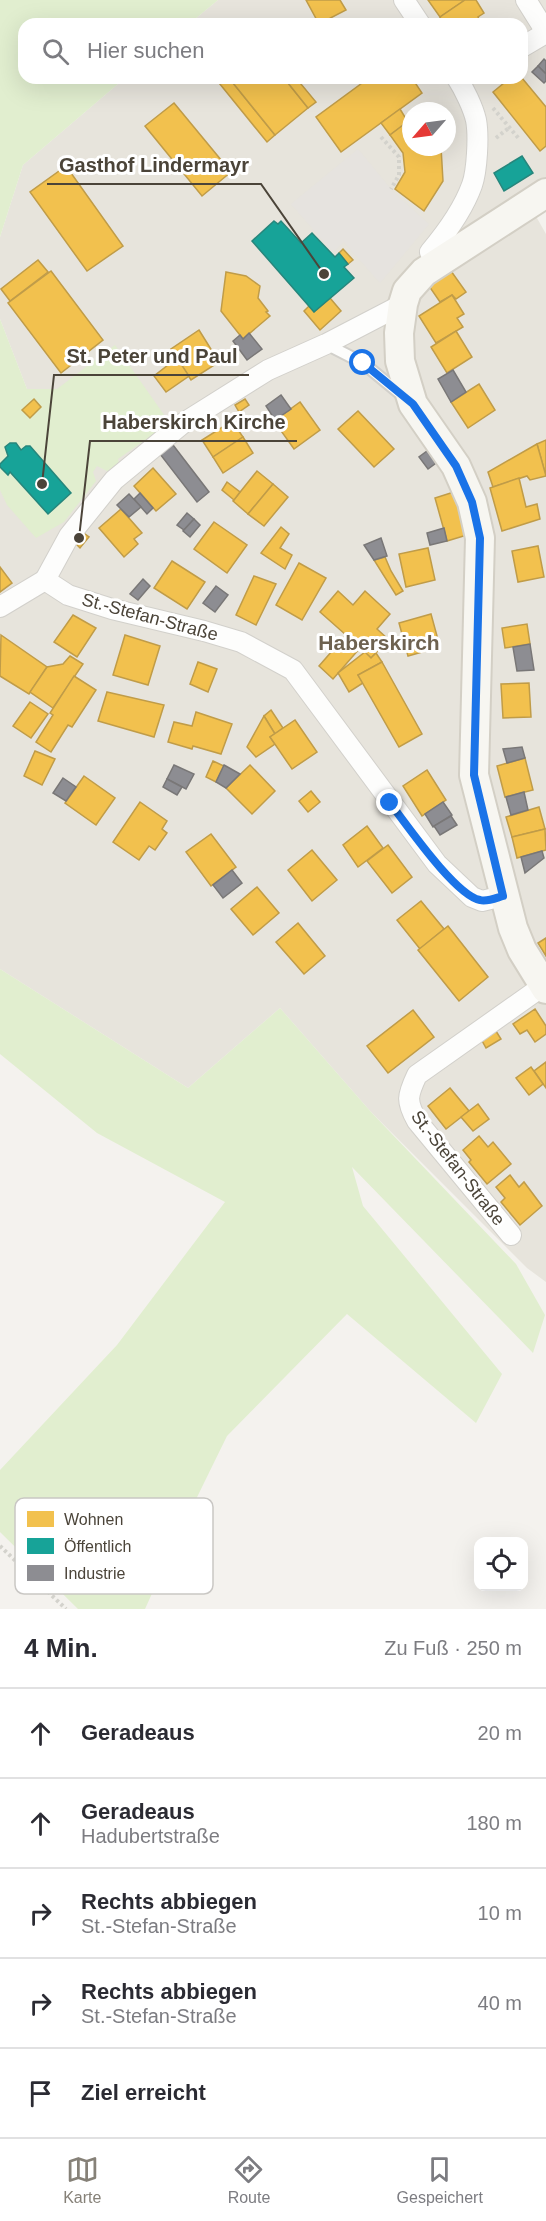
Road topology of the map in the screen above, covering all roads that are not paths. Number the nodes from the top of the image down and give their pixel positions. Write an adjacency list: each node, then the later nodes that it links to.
1 (404, 0): 3 (street)
2 (526, 0): 4 (street)
3 (416, 18)
4 (546, 32): 5 (street)
5 (528, 43)
6 (464, 84): 8 (street)
7 (546, 193): 8 (street)
8 (435, 264): 9 (street)
9 (403, 304): 10 (street); 11 (street)
10 (326, 344): 11 (lane); 12 (street)
11 (413, 404): 14 (street)
12 (45, 580): 13 (street); 14 (street, St.-Stefan-Straße)
13 (0, 607)
14 (503, 896): 15 (street, St.-Stefan-Straße)
15 (545, 988): 16 (street, St.-Stefan-Straße)
16 (511, 1235)

